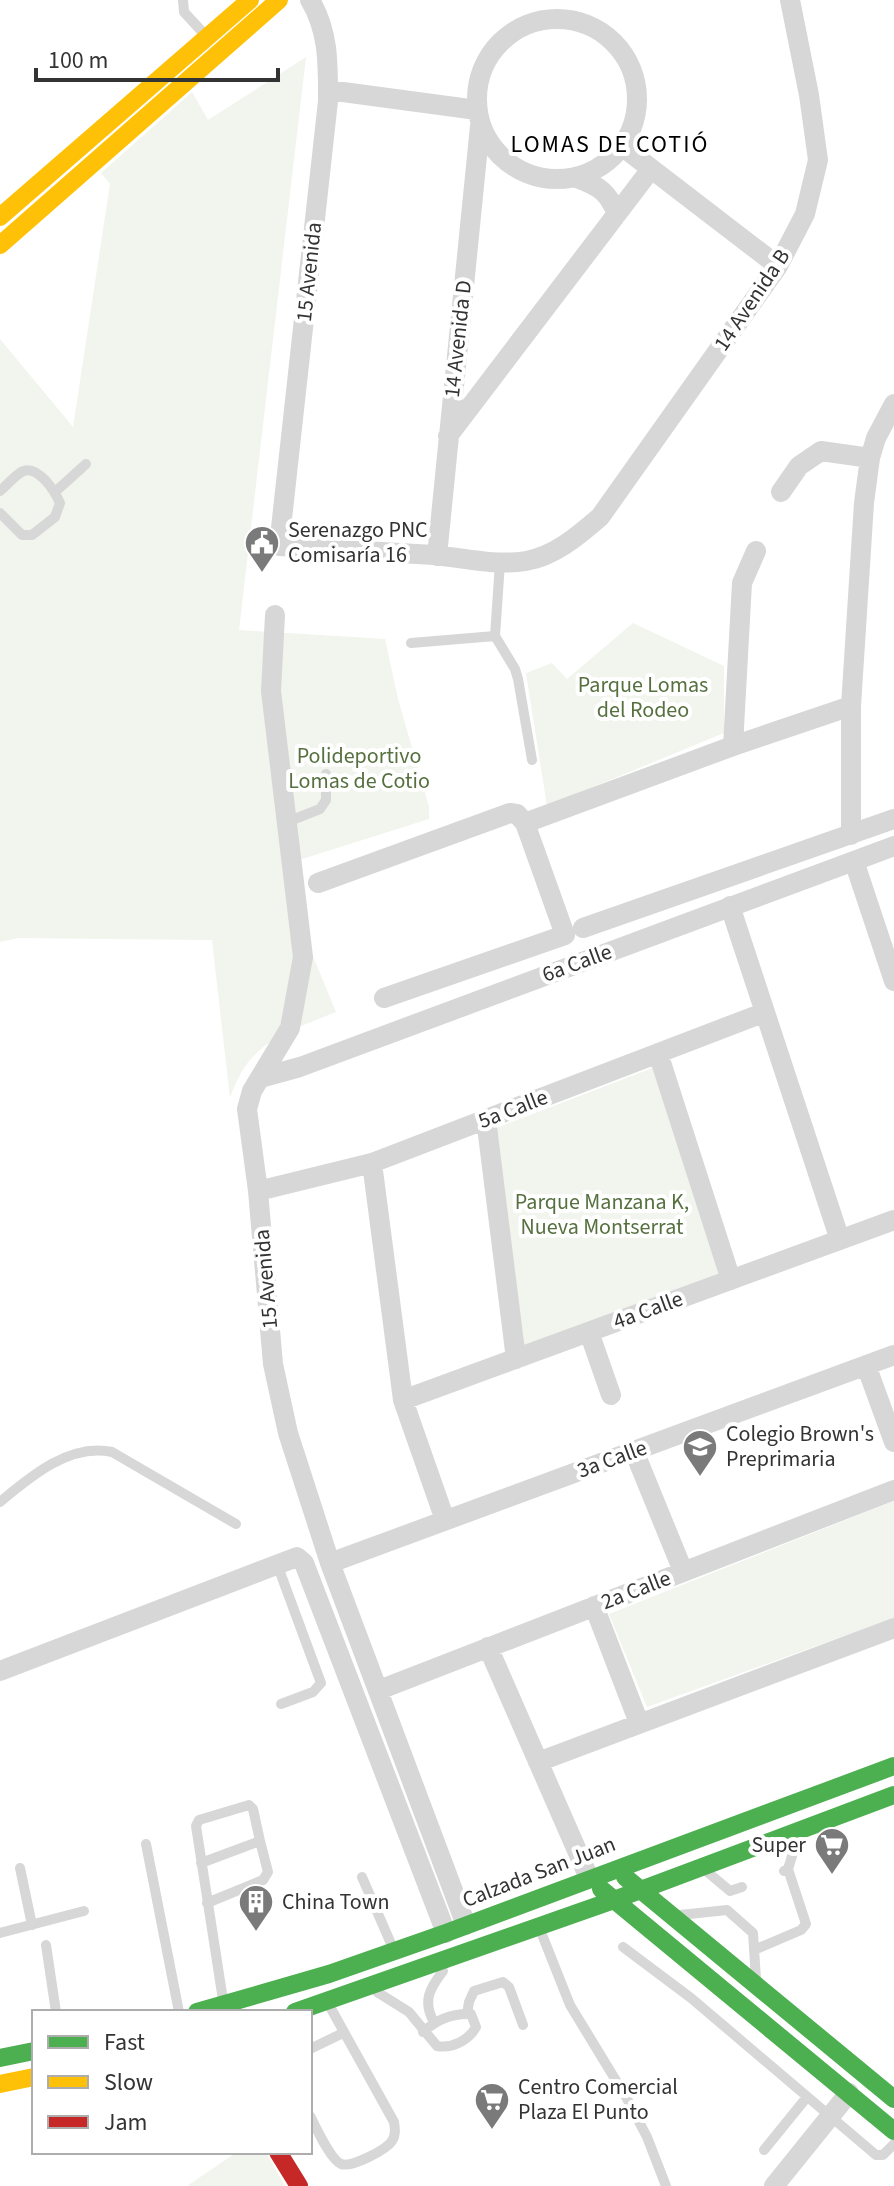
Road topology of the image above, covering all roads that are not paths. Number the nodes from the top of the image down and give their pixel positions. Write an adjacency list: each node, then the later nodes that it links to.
1 (183, 0): 6 (lane)
2 (250, 0): 6 (main road)
3 (279, 0): 7 (main road)
4 (310, 0): 8 (street, 15 Avenida)
5 (790, 0): 16 (street, 14 Avenida B)
6 (208, 38): 7 (lane); 14 (main road)
7 (222, 52): 15 (main road)
8 (328, 90): 9 (street); 25 (street, 15 Avenida)
9 (478, 116): 10 (street); 12 (street); 18 (street, 14 Avenida D)
10 (623, 147): 11 (street); 12 (street)
11 (651, 169): 13 (street); 16 (street)
12 (577, 178): 13 (street)
13 (617, 214): 18 (street)
14 (0, 217)
15 (0, 245)
16 (778, 266): 28 (street, 14 Avenida B)
17 (894, 404): 19 (street)
18 (448, 437): 27 (street, 14 Avenida D)
19 (873, 448): 23 (street); 32 (street)
20 (86, 464): 22 (lane)
21 (0, 491): 22 (lane)
22 (55, 492): 24 (lane)
23 (781, 492)
24 (0, 513)
25 (279, 546): 27 (street, 14 Avenida B)
26 (756, 551): 33 (street)
27 (437, 556): 28 (street, 14 Avenida B)
28 (500, 563): 30 (lane)
29 (275, 615): 37 (street, 15 Avenida)
30 (495, 636): 31 (lane); 34 (lane)
31 (411, 643)
32 (851, 706): 33 (street); 39 (street)
33 (733, 746): 38 (street)
34 (532, 760)
35 (326, 774): 37 (lane)
36 (894, 819): 39 (street, 6a Calle)
37 (287, 822): 49 (street, 15 Avenida)
38 (525, 823): 42 (street); 44 (street)
39 (851, 835): 44 (street, 6a Calle)
40 (894, 846): 41 (street, 6a Calle)
41 (854, 861): 43 (street, 6a Calle); 45 (street)
42 (318, 883)
43 (730, 906): 47 (street); 49 (street, 6a Calle)
44 (574, 932): 46 (street, 6a Calle)
45 (893, 972)
46 (384, 998)
47 (763, 1013): 48 (street, 5a Calle); 54 (street)
48 (658, 1053): 50 (street, 5a Calle); 55 (street)
49 (260, 1078): 52 (street, 15 Avenida)
50 (486, 1119): 51 (street, 5a Calle); 58 (street)
51 (372, 1163): 52 (street, 5a Calle); 61 (street)
52 (258, 1191): 68 (street, 15 Avenida)
53 (894, 1220): 54 (street, 4a Calle)
54 (840, 1240): 55 (street, 4a Calle)
55 (731, 1280): 56 (street, 4a Calle)
56 (589, 1332): 58 (street, 4a Calle); 60 (street)
57 (894, 1355): 59 (street, 3a Calle)
58 (516, 1359): 61 (street, 4a Calle)
59 (866, 1365): 62 (street); 63 (street, 3a Calle)
60 (611, 1395)
61 (403, 1400): 66 (street)
62 (894, 1442)
63 (634, 1451): 66 (street, 3a Calle); 70 (street)
64 (894, 1490): 70 (street, 2a Calle)
65 (0, 1502): 67 (lane)
66 (445, 1520): 68 (street, 3a Calle)
67 (236, 1524)
68 (330, 1563): 75 (street, 15 Avenida)
69 (277, 1564): 74 (street); 76 (lane); 102 (street)
70 (683, 1571): 71 (street, 2a Calle)
71 (594, 1606): 73 (street, 2a Calle); 77 (street)
72 (894, 1628): 77 (street)
73 (488, 1647): 75 (street, 2a Calle); 78 (street)
74 (0, 1671)
75 (379, 1690): 99 (street, 15 Avenida)
76 (281, 1704)
77 (639, 1723): 78 (street)
78 (538, 1762): 89 (street)
79 (894, 1766): 87 (main road, Calzada San Juan)
80 (894, 1795): 81 (main road)
81 (800, 1830): 85 (main road); 105 (lane)
82 (260, 1841): 84 (lane); 84 (lane); 94 (lane)
83 (146, 1844): 114 (lane)
84 (201, 1863): 94 (lane)
85 (700, 1866): 91 (main road); 92 (lane)
86 (20, 1868): 98 (lane)
87 (615, 1868): 89 (main road, Calzada San Juan); 91 (main road)
88 (362, 1877): 106 (lane)
89 (589, 1878): 93 (main road); 99 (main road, Calzada San Juan)
90 (742, 1887): 92 (lane)
91 (639, 1889): 93 (main road); 97 (main road)
92 (730, 1891): 95 (lane)
93 (614, 1900): 100 (main road); 110 (main road)
94 (207, 1903): 112 (lane)
95 (727, 1910): 97 (lane); 105 (lane)
96 (84, 1911): 98 (lane)
97 (672, 1916): 108 (main road)
98 (32, 1925): 101 (lane)
99 (466, 1925): 102 (main road, Calzada San Juan)
100 (539, 1926): 107 (main road); 137 (lane)
101 (0, 1933)
102 (446, 1933): 106 (main road, Calzada San Juan)
103 (46, 1945): 113 (lane)
104 (623, 1947): 110 (lane)
105 (754, 1950): 108 (lane)
106 (395, 1951): 112 (main road, Calzada San Juan)
107 (454, 1956): 109 (main road); 118 (lane)
108 (756, 1985): 129 (main road)
109 (369, 1987): 111 (main road); 120 (lane)
110 (699, 1988): 127 (main road); 128 (lane)
111 (327, 2002): 116 (main road); 121 (lane)
112 (224, 2005): 115 (main road, Calzada San Juan)
113 (56, 2010)
114 (179, 2010)
115 (205, 2010)
116 (301, 2010)
117 (467, 2014): 118 (lane); 119 (lane); 120 (lane)
118 (434, 2022): 120 (lane)
119 (523, 2025)
120 (423, 2032)
121 (343, 2033): 122 (lane); 131 (lane)
122 (312, 2048)
123 (32, 2051): 124 (main road)
124 (0, 2058)
125 (32, 2077): 126 (main road)
126 (0, 2084)
127 (849, 2093): 130 (street); 132 (main road)
128 (807, 2097): 130 (lane); 134 (lane)
129 (894, 2099)
130 (831, 2117): 133 (lane); 138 (street)
131 (312, 2120)
132 (894, 2131)
133 (894, 2144)
134 (764, 2150)
135 (279, 2154): 136 (main road)
136 (299, 2186)
137 (666, 2186)
138 (774, 2186)

